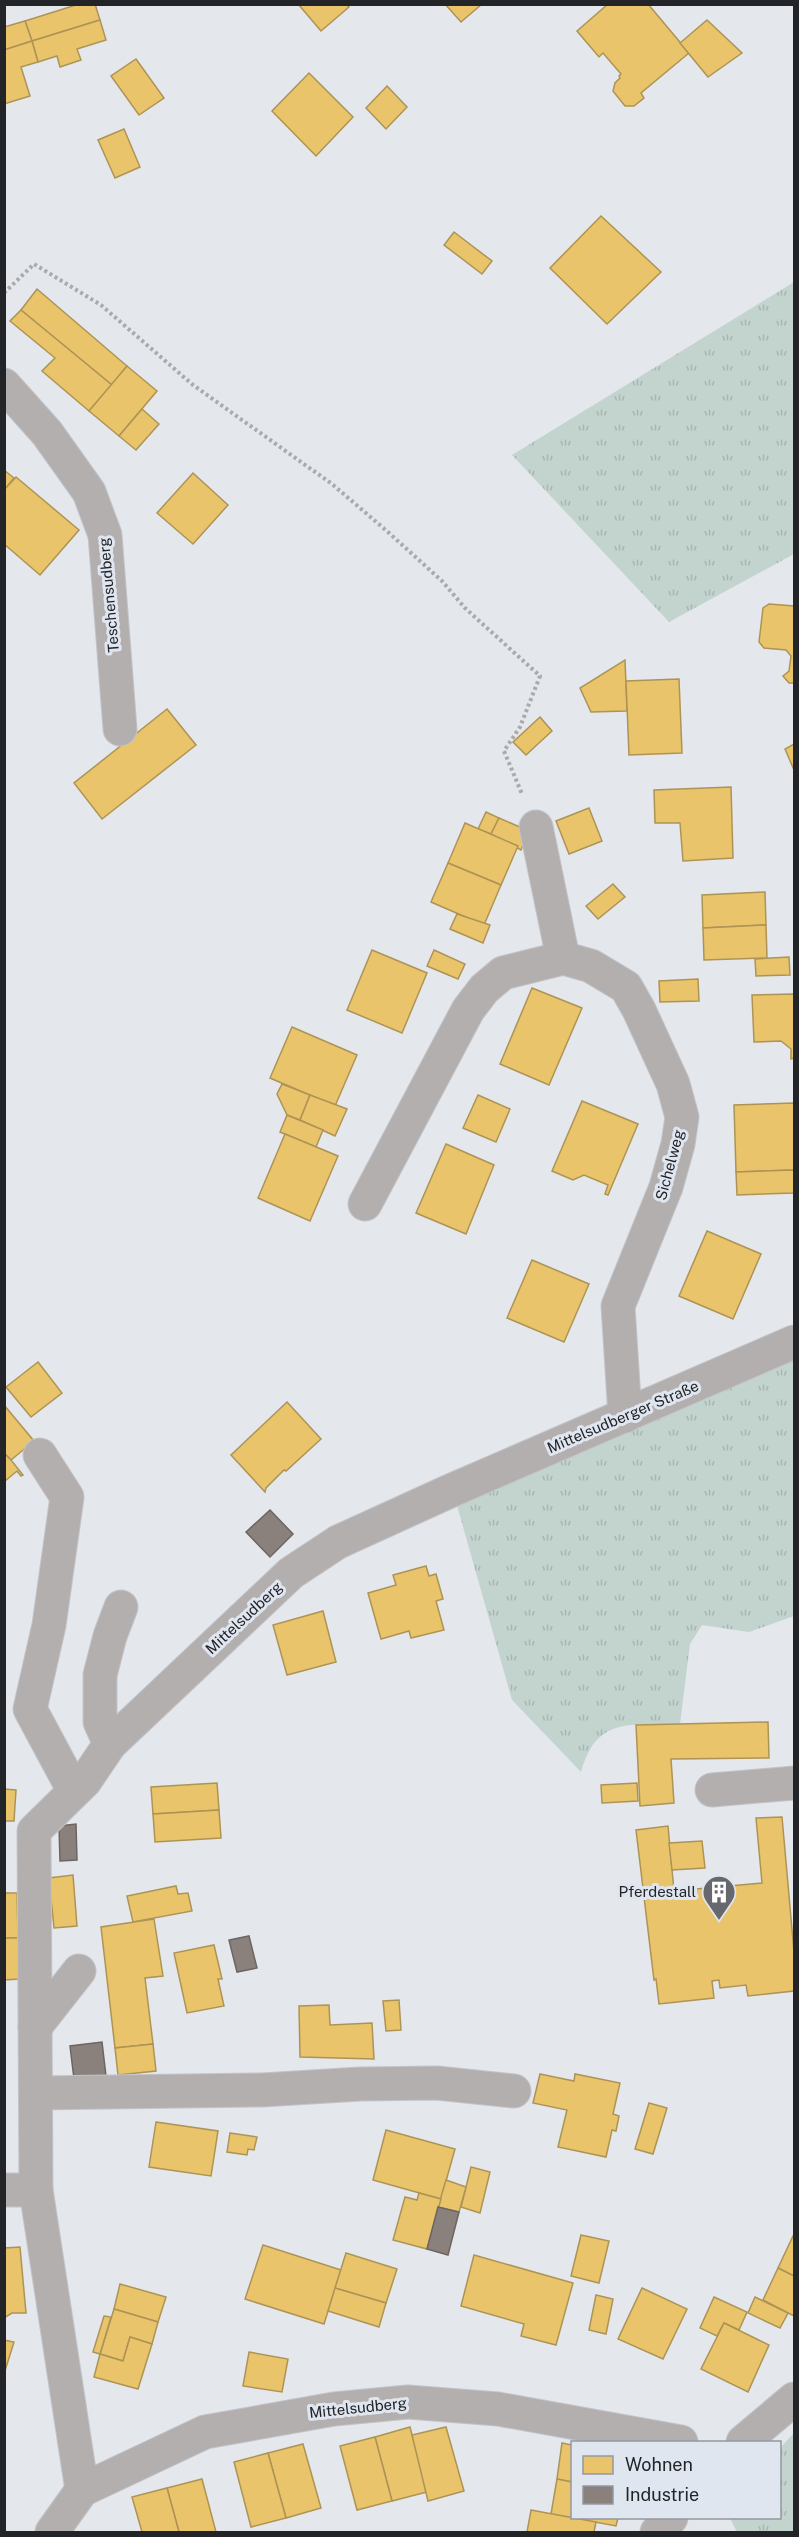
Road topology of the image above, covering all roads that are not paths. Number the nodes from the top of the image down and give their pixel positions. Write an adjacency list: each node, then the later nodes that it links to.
1 (4, 385): 2 (street, Teschensudberg)
2 (120, 729)
3 (536, 827): 4 (street)
4 (563, 958): 5 (street); 7 (street, Sichelweg)
5 (365, 1204)
6 (795, 1342): 7 (street, Mittelsudberger Straße)
7 (625, 1416): 9 (street, Mittelsudberger Straße)
8 (40, 1455): 14 (street)
9 (450, 1491): 11 (street, Mittelsudberg)
10 (121, 1607): 11 (street)
11 (111, 1744): 14 (street, Mittelsudberg)
12 (795, 1783): 13 (street)
13 (712, 1790)
14 (74, 1791): 16 (street, Mittelsudberg)
15 (79, 1971): 16 (street)
16 (35, 2027): 18 (street, Mittelsudberg)
17 (514, 2091): 18 (street)
18 (36, 2092): 19 (street, Mittelsudberg)
19 (20, 2190): 23 (street, Mittelsudberg)
20 (795, 2399): 22 (street)
21 (675, 2441): 23 (street, Mittelsudberg)
22 (744, 2441)
23 (82, 2490): 25 (street, Mittelsudberg)
24 (669, 2519): 26 (street)
25 (52, 2532)
26 (657, 2532)

